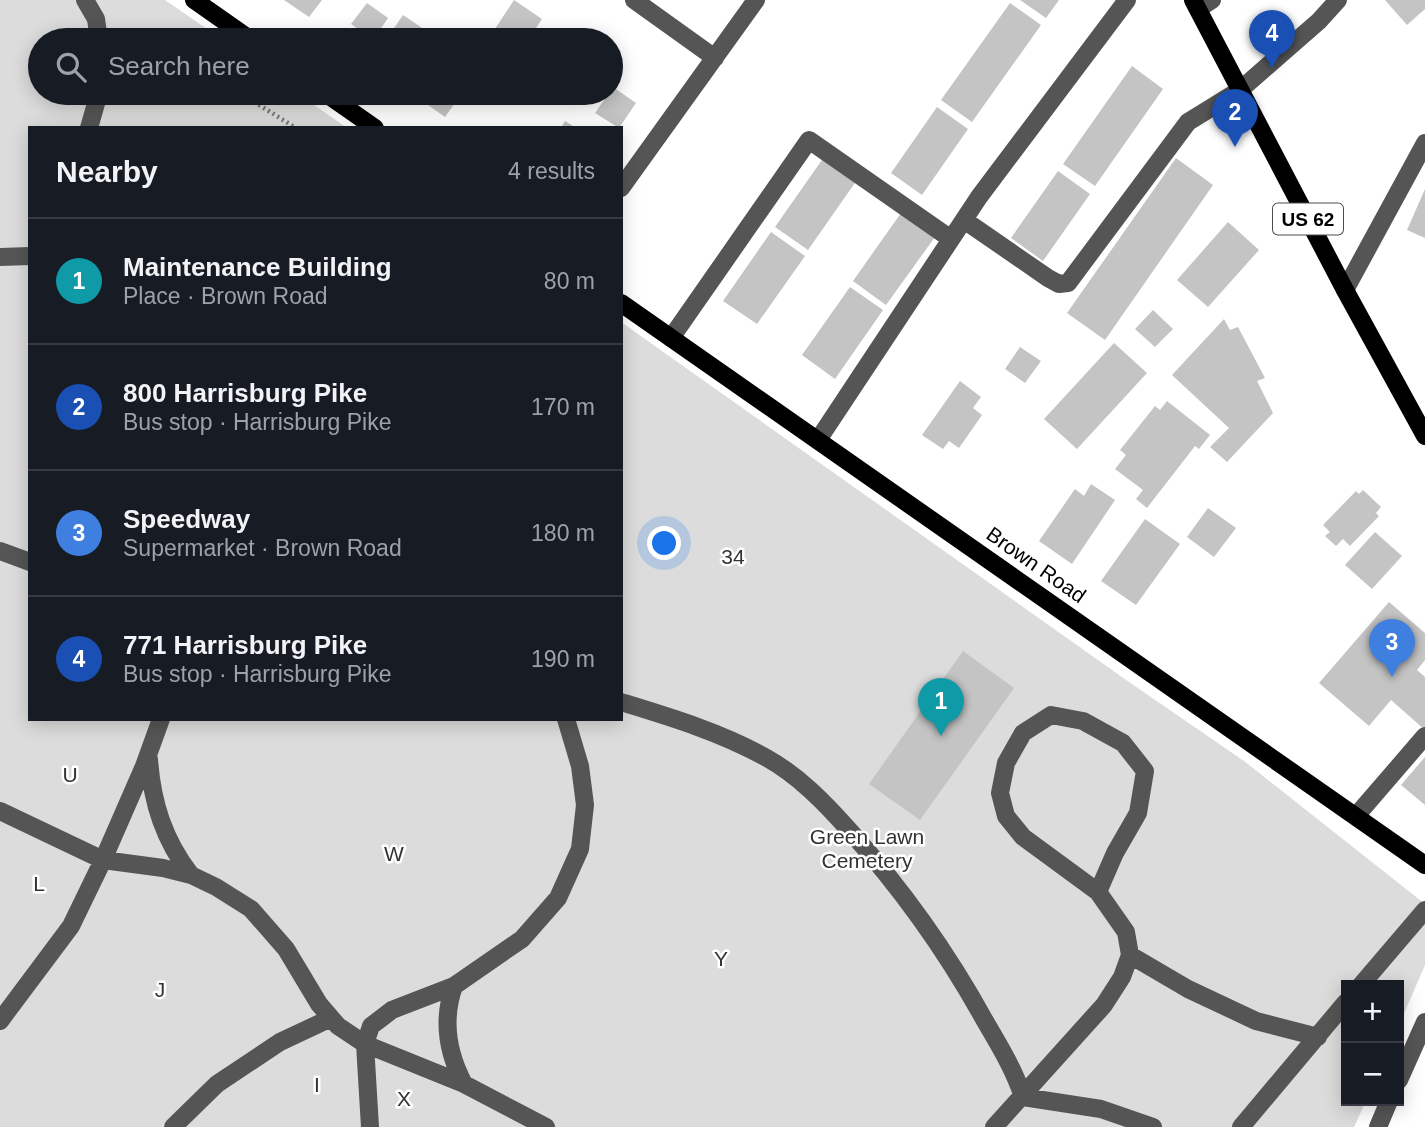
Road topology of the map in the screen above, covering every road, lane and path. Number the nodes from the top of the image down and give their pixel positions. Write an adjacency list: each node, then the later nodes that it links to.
1 (85, 0): 8 (street)
2 (194, 0): 9 (main road)
3 (634, 0): 10 (street)
4 (756, 0): 10 (street)
5 (1127, 0): 20 (street)
6 (1338, 0): 11 (street)
7 (1201, 3): 11 (main road, US 62)
8 (97, 28)
9 (234, 28)
10 (715, 58): 19 (street)
11 (1240, 90): 20 (street); 24 (main road, US 62)
12 (96, 105): 15 (street)
13 (259, 105): 16 (path)
14 (342, 105): 17 (main road)
15 (90, 126)
16 (293, 126)
17 (372, 126)
18 (1425, 144): 24 (street)
19 (623, 185)
20 (964, 220): 21 (street)
21 (951, 239): 26 (street); 28 (street)
22 (28, 256): 23 (street)
23 (0, 257)
24 (1345, 290): 27 (main road, US 62)
25 (623, 304): 26 (main road, Brown Road)
26 (671, 338): 28 (main road, Brown Road)
27 (1425, 436)
28 (818, 440): 37 (main road, Brown Road)
29 (0, 551): 30 (street)
30 (28, 561)
31 (623, 703): 54 (street)
32 (160, 721): 35 (street)
33 (567, 721): 45 (street)
34 (1425, 736): 37 (street)
35 (148, 754): 38 (street); 40 (street)
36 (0, 811): 38 (street)
37 (1356, 816): 39 (main road, Brown Road)
38 (103, 860): 40 (street); 48 (street)
39 (1425, 866)
40 (191, 875): 47 (street)
41 (1098, 892): 41 (street); 43 (street)
42 (1425, 910): 44 (street)
43 (1130, 955): 50 (street); 54 (street)
44 (1365, 980)
45 (454, 986): 51 (street); 53 (street)
46 (1341, 1008): 50 (street)
47 (331, 1018): 51 (street); 56 (street)
48 (0, 1021)
49 (1425, 1022): 52 (street)
50 (1318, 1037): 61 (street)
51 (365, 1044): 53 (street); 57 (street)
52 (1404, 1069)
53 (464, 1084): 58 (street)
54 (1023, 1097): 59 (street); 60 (street)
55 (1388, 1106): 62 (street)
56 (173, 1127)
57 (370, 1127)
58 (546, 1127)
59 (994, 1127)
60 (1153, 1127)
61 (1241, 1127)
62 (1378, 1127)

